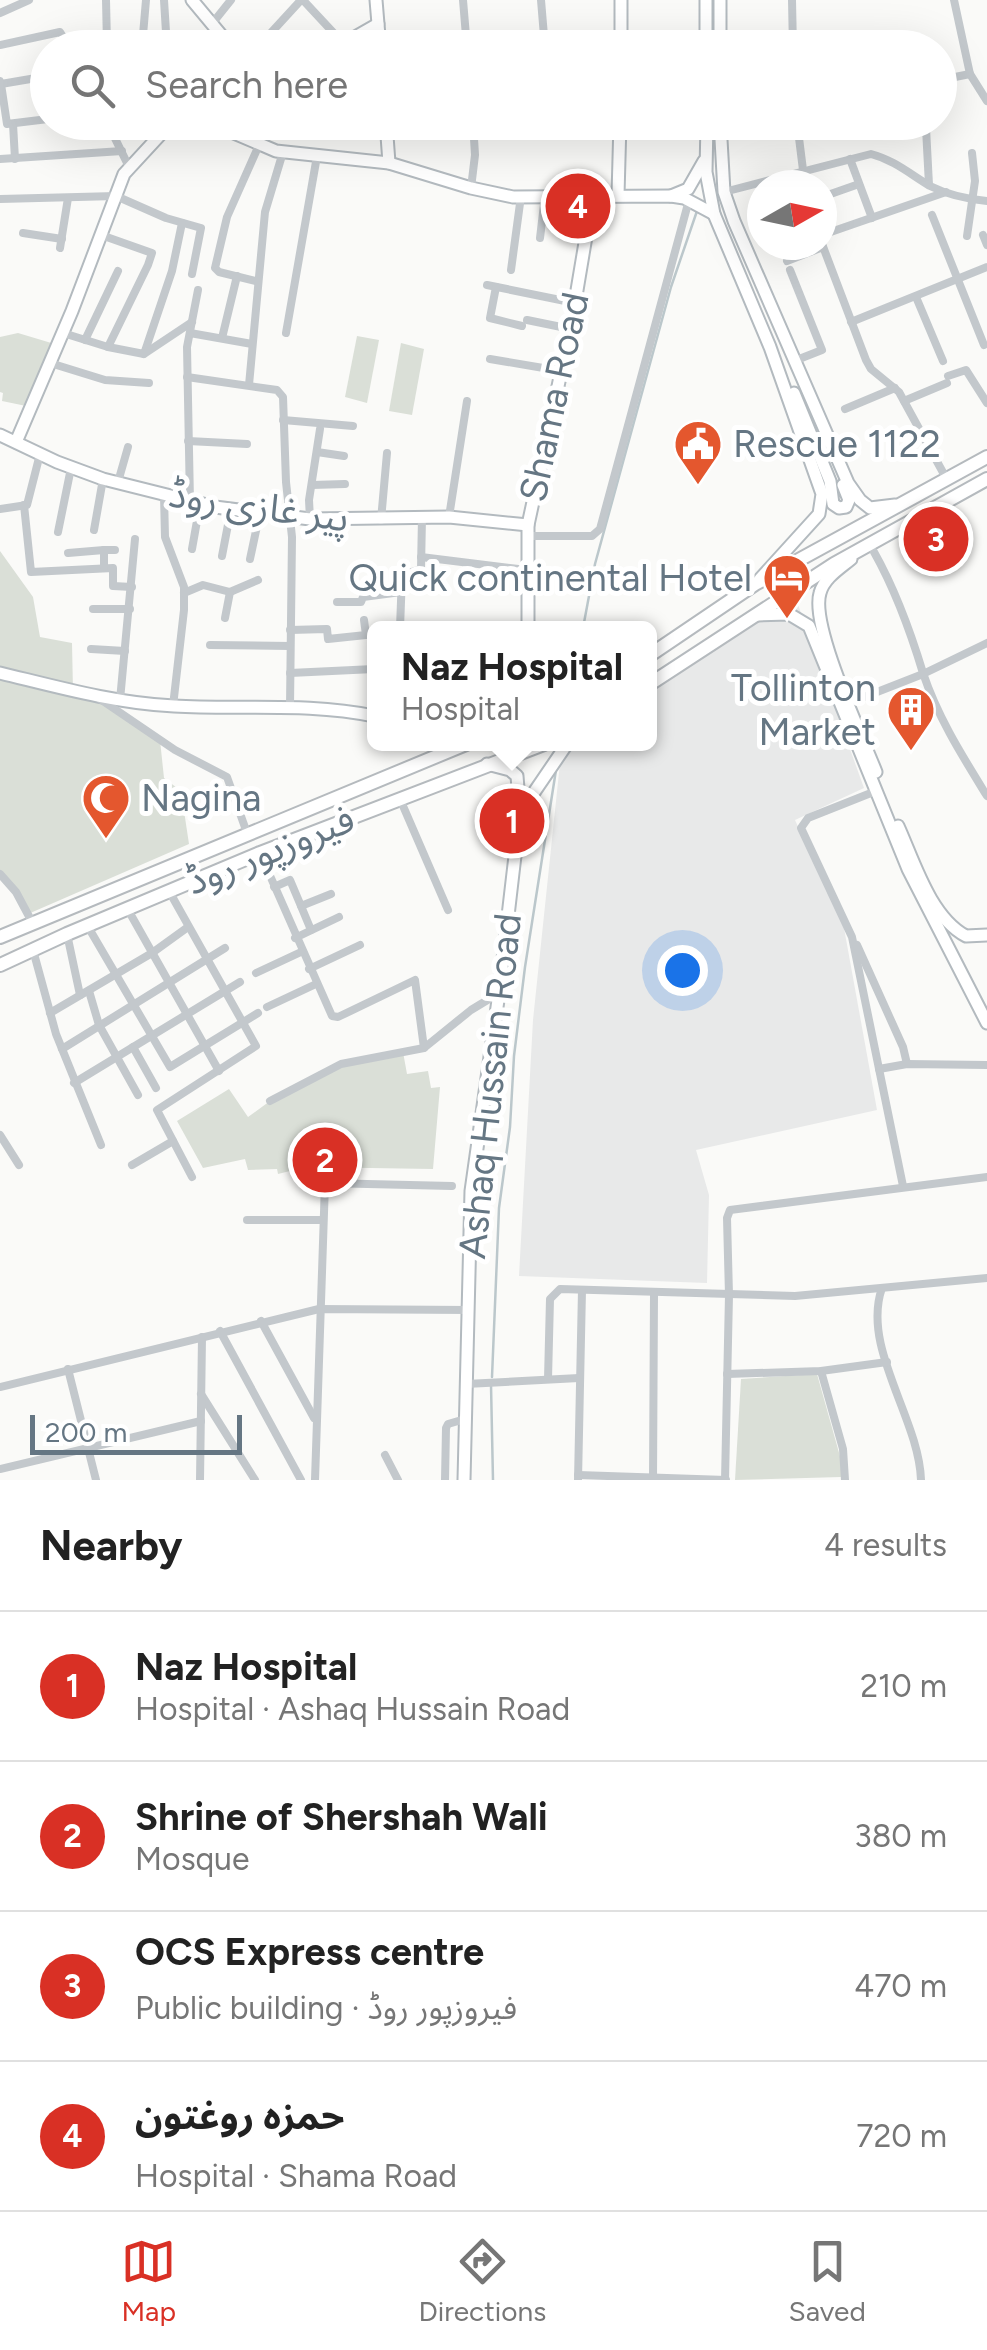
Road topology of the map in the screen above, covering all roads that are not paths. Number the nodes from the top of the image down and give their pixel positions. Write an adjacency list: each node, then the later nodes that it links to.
1 (29, 0): 16 (street)
2 (106, 0): 19 (street)
3 (146, 0): 20 (street)
4 (164, 0): 21 (street)
5 (192, 0): 18 (main road)
6 (231, 0): 18 (street)
7 (302, 0): 23 (street); 24 (street)
8 (376, 0): 17 (main road)
9 (463, 0): 27 (street)
10 (540, 0): 28 (street)
11 (621, 0): 29 (main road)
12 (706, 0): 30 (main road)
13 (720, 0): 31 (main road)
14 (792, 0): 32 (street)
15 (954, 0): 35 (street)
16 (0, 13)
17 (378, 24): 25 (main road); 26 (main road)
18 (211, 25): 22 (main road)
19 (107, 30)
20 (143, 30)
21 (166, 30)
22 (216, 30)
23 (273, 30)
24 (327, 30)
25 (367, 30)
26 (378, 30)
27 (466, 30)
28 (543, 30)
29 (622, 30)
30 (706, 30)
31 (720, 30)
32 (793, 30)
33 (30, 38): 34 (street)
34 (0, 45)
35 (970, 74): 36 (street); 39 (street)
36 (957, 77)
37 (30, 78): 38 (street)
38 (0, 82): 41 (street)
39 (987, 101)
40 (30, 122): 41 (street)
41 (13, 124): 58 (street)
42 (116, 140): 53 (street)
43 (155, 140): 62 (main road)
44 (250, 140): 52 (main road)
45 (387, 140): 61 (main road)
46 (474, 140): 69 (street)
47 (620, 140): 74 (main road)
48 (707, 140): 55 (main road)
49 (721, 140): 70 (main road)
50 (797, 140): 63 (street)
51 (927, 140): 67 (street)
52 (259, 146): 54 (main road); 100 (street)
53 (122, 151): 58 (street); 62 (street)
54 (284, 152): 57 (main road); 101 (street)
55 (707, 152): 65 (main road); 85 (main road)
56 (972, 153): 82 (street)
57 (316, 156): 61 (main road); 111 (street)
58 (16, 158): 59 (street)
59 (0, 159)
60 (850, 159): 64 (street); 66 (street); 67 (street)
61 (389, 163): 69 (main road)
62 (130, 167): 75 (main road)
63 (799, 170)
64 (803, 170)
65 (696, 178): 78 (main road); 81 (street)
66 (859, 184): 71 (street); 87 (street)
67 (929, 185): 72 (street)
68 (747, 186): 70 (street)
69 (471, 188): 76 (main road)
70 (724, 192): 120 (main road)
71 (837, 192)
72 (946, 192): 82 (street); 87 (street)
73 (593, 195): 74 (main road); 77 (main road); 105 (main road, Shama Road)
74 (618, 195): 78 (main road)
75 (116, 196): 79 (street); 88 (street); 91 (main road)
76 (522, 196): 77 (main road); 97 (street)
77 (545, 196): 93 (street)
78 (671, 196): 81 (main road)
79 (68, 198): 80 (street); 90 (street)
80 (1, 199): 84 (street)
81 (689, 200): 85 (main road); 166 (street)
82 (972, 200): 83 (street); 92 (street)
83 (987, 201)
84 (0, 210)
85 (714, 214): 117 (main road)
86 (932, 215): 102 (street)
87 (872, 218): 89 (street)
88 (182, 223): 99 (street); 118 (street)
89 (837, 230)
90 (23, 233)
91 (101, 235): 110 (main road); 116 (street)
92 (967, 236)
93 (540, 238)
94 (799, 260): 120 (street)
95 (828, 260): 107 (street)
96 (987, 267): 102 (street)
97 (511, 270)
98 (118, 271): 113 (street)
99 (192, 274)
100 (237, 276): 101 (street); 112 (street)
101 (257, 276): 114 (street)
102 (957, 278): 104 (street); 115 (street)
103 (198, 290): 106 (street)
104 (916, 297): 107 (street); 121 (street)
105 (575, 302): 108 (main road, Shama Road); 108 (street)
106 (192, 322): 109 (street); 118 (street)
107 (851, 322): 127 (street)
108 (571, 329): 123 (main road, Shama Road)
109 (190, 332): 112 (street); 124 (street)
110 (62, 334): 113 (street); 122 (main road)
111 (286, 334)
112 (222, 338): 114 (street)
113 (85, 340): 116 (street)
114 (252, 344): 126 (street)
115 (984, 345)
116 (108, 347): 118 (street)
117 (770, 347): 135 (main road); 184 (main road)
118 (144, 354)
119 (490, 359): 123 (street)
120 (794, 360): 135 (main road)
121 (943, 361)
122 (50, 363): 125 (street); 138 (main road)
123 (561, 371): 166 (main road, Shama Road)
124 (187, 377): 126 (street); 137 (street)
125 (149, 383)
126 (249, 385): 132 (street)
127 (895, 388): 129 (street); 131 (street)
128 (466, 401): 162 (street)
129 (904, 401): 130 (street); 147 (street)
130 (987, 403)
131 (845, 409)
132 (283, 420): 133 (street); 160 (street)
133 (353, 426)
134 (320, 429): 141 (street)
135 (825, 434): 156 (main road)
136 (0, 435): 138 (main road, پیر غازی روڈ)
137 (188, 441): 139 (street); 154 (street)
138 (16, 442): 143 (main road, پیر غازی روڈ)
139 (247, 444)
140 (128, 446): 150 (street)
141 (316, 452): 144 (street); 152 (street)
142 (387, 453): 164 (street)
143 (40, 454): 146 (main road, پیر غازی روڈ); 155 (street)
144 (344, 456)
145 (987, 456): 147 (main road)
146 (71, 468): 148 (main road, پیر غازی روڈ); 167 (street)
147 (946, 478): 156 (main road)
148 (103, 479): 150 (main road, پیر غازی روڈ); 165 (street)
149 (987, 479): 170 (main road)
150 (118, 482): 153 (main road, پیر غازی روڈ)
151 (345, 484): 152 (street)
152 (312, 486): 163 (street)
153 (164, 496): 154 (main road, پیر غازی روڈ); 188 (street)
154 (195, 503): 158 (main road, پیر غازی روڈ); 171 (street)
155 (24, 505): 157 (street); 181 (street)
156 (895, 505): 168 (main road)
157 (0, 509)
158 (231, 509): 159 (main road, پیر غازی روڈ); 176 (street)
159 (260, 512): 160 (main road, پیر غازی روڈ); 178 (street)
160 (290, 517): 163 (main road, پیر غازی روڈ); 198 (street)
161 (422, 517): 162 (main road, پیر غازی روڈ); 164 (main road, پیر غازی روڈ); 177 (street)
162 (449, 517): 166 (main road, پیر غازی روڈ)
163 (310, 519): 164 (main road, پیر غازی روڈ)
164 (381, 520)
165 (94, 530)
166 (528, 530): 182 (main road, Shama Road)
167 (58, 532)
168 (838, 537): 179 (main road); 184 (main road)
169 (135, 539): 185 (street)
170 (876, 544): 179 (main road); 208 (main road); 209 (street)
171 (192, 549)
172 (104, 550): 173 (street); 174 (street); 180 (street)
173 (115, 550)
174 (80, 552): 175 (street); 181 (street)
175 (68, 553)
176 (222, 556)
177 (421, 557): 182 (street); 187 (street)
178 (250, 560)
179 (834, 564): 189 (main road)
180 (104, 567): 181 (street); 185 (street)
181 (80, 568)
182 (527, 570): 197 (main road, Shama Road)
183 (258, 580): 186 (street)
184 (760, 582): 189 (main road); 204 (main road)
185 (132, 587): 192 (street)
186 (230, 592): 188 (street); 194 (street)
187 (401, 592): 190 (street); 196 (street)
188 (184, 593): 214 (street)
189 (778, 600): 193 (main road)
190 (337, 602)
191 (94, 609): 192 (street)
192 (130, 610): 203 (street)
193 (754, 616): 208 (main road); 210 (main road)
194 (225, 618)
195 (364, 620): 198 (street)
196 (400, 621)
197 (528, 621)
198 (290, 630): 201 (street)
199 (987, 643): 209 (street)
200 (210, 645): 201 (street)
201 (290, 646): 207 (street)
202 (91, 649): 203 (street)
203 (125, 650): 212 (street)
204 (657, 650)
205 (367, 668): 207 (street)
206 (0, 672): 211 (main road)
207 (290, 673): 215 (street)
208 (833, 674): 213 (main road); 221 (main road)
209 (924, 674): 213 (street); 222 (street)
210 (657, 679)
211 (97, 697): 212 (main road); 225 (street)
212 (120, 700): 214 (main road)
213 (849, 703): 241 (main road)
214 (173, 706): 215 (main road)
215 (290, 706): 216 (main road)
216 (367, 715)
217 (443, 751): 225 (main road, فیروزپور روڈ)
218 (524, 751): 220 (main road, فیروزپور روڈ)
219 (562, 751): 224 (main road, Ashaq Hussain Road)
220 (487, 764): 223 (main road, فیروزپور روڈ); 224 (main road, Ashaq Hussain Road)
221 (876, 791): 243 (street); 267 (main road)
222 (987, 796)
223 (400, 799): 226 (main road, فیروزپور روڈ); 234 (street)
224 (520, 814): 260 (main road, Ashaq Hussain Road)
225 (247, 833): 226 (main road); 232 (main road, فیروزپور روڈ)
226 (260, 854): 228 (street); 229 (main road, فیروزپور روڈ)
227 (0, 874): 236 (street)
228 (274, 887): 231 (street); 244 (street)
229 (169, 891): 233 (main road, فیروزپور روڈ); 238 (street)
230 (331, 894): 231 (street)
231 (301, 906): 239 (street)
232 (65, 908): 236 (main road, فیروزپور روڈ); 240 (main road)
233 (126, 908): 237 (main road, فیروزپور روڈ); 249 (street)
234 (448, 910)
235 (338, 918): 239 (street)
236 (32, 922): 242 (main road, فیروزپور روڈ)
237 (87, 925): 240 (main road, فیروزپور روڈ); 254 (street)
238 (188, 928): 249 (street); 250 (street)
239 (312, 930): 244 (street)
240 (67, 934): 247 (main road, فیروزپور روڈ); 259 (street)
241 (987, 935)
242 (0, 937)
243 (852, 937): 275 (street); 278 (street)
244 (295, 938): 248 (street)
245 (360, 945): 252 (street)
246 (224, 948): 250 (street)
247 (33, 950): 251 (main road, فیروزپور روڈ); 264 (street)
248 (302, 952): 252 (street); 253 (street)
249 (152, 953): 254 (street); 255 (street)
250 (207, 959): 255 (street); 258 (street)
251 (0, 966)
252 (309, 969): 257 (street)
253 (256, 973)
254 (115, 975): 259 (street); 261 (street)
255 (169, 982): 261 (street); 265 (street)
256 (240, 982): 258 (street)
257 (316, 984): 262 (street); 273 (street)
258 (226, 990): 265 (street); 266 (street)
259 (84, 993): 264 (street); 268 (street)
260 (500, 993): 273 (street); 302 (main road, Ashaq Hussain Road)
261 (132, 1004): 268 (street); 269 (street)
262 (267, 1006)
263 (258, 1013): 266 (street)
264 (50, 1014): 272 (street)
265 (187, 1014): 269 (street); 270 (street)
266 (243, 1022): 270 (street); 277 (street)
267 (987, 1023)
268 (99, 1025): 272 (street); 274 (street)
269 (152, 1036): 270 (street); 271 (street)
270 (206, 1045): 277 (street)
271 (133, 1047): 274 (street); 280 (street)
272 (62, 1048): 279 (street)
273 (424, 1048): 282 (street)
274 (118, 1056): 279 (street); 281 (street)
275 (907, 1064): 276 (street); 278 (street)
276 (987, 1065)
277 (219, 1070): 284 (street)
278 (879, 1070): 293 (street)
279 (74, 1083): 285 (street)
280 (156, 1088)
281 (138, 1095)
282 (270, 1101)
283 (0, 1135): 286 (street)
284 (173, 1141): 289 (street); 290 (street)
285 (101, 1144)
286 (13, 1156): 287 (street); 288 (street)
287 (0, 1162)
288 (19, 1165)
289 (132, 1165)
290 (192, 1177)
291 (987, 1177): 293 (street)
292 (452, 1186): 295 (street)
293 (903, 1186): 300 (street)
294 (247, 1220): 295 (street)
295 (323, 1220): 301 (street)
296 (987, 1278): 297 (street)
297 (882, 1288): 300 (street); 306 (street)
298 (582, 1290): 299 (street); 310 (street); 311 (street)
299 (654, 1294): 300 (street); 322 (street)
300 (729, 1295): 309 (street)
301 (319, 1309): 302 (street); 303 (street); 316 (street)
302 (469, 1310): 312 (main road, Ashaq Hussain Road)
303 (261, 1321): 304 (street); 316 (street)
304 (220, 1332): 305 (street); 326 (street)
305 (202, 1337): 307 (street); 314 (street)
306 (886, 1362): 308 (street); 333 (street)
307 (68, 1369): 313 (street); 318 (street)
308 (821, 1371): 309 (street); 332 (street)
309 (728, 1374): 331 (street)
310 (580, 1378): 311 (street); 321 (street)
311 (548, 1379): 312 (street)
312 (466, 1384): 315 (main road, Ashaq Hussain Road)
313 (0, 1387)
314 (201, 1394): 317 (street); 325 (street)
315 (465, 1419): 329 (street); 330 (main road, Ashaq Hussain Road)
316 (316, 1421): 327 (street)
317 (201, 1422): 318 (street); 324 (street)
318 (88, 1448): 320 (street); 323 (street)
319 (385, 1455): 328 (street)
320 (0, 1468)
321 (578, 1478): 322 (street)
322 (653, 1479): 331 (street)
323 (96, 1480)
324 (200, 1480)
325 (254, 1480)
326 (301, 1480)
327 (315, 1480)
328 (398, 1480)
329 (445, 1480)
330 (464, 1480)
331 (726, 1480)
332 (845, 1480)
333 (920, 1480)

